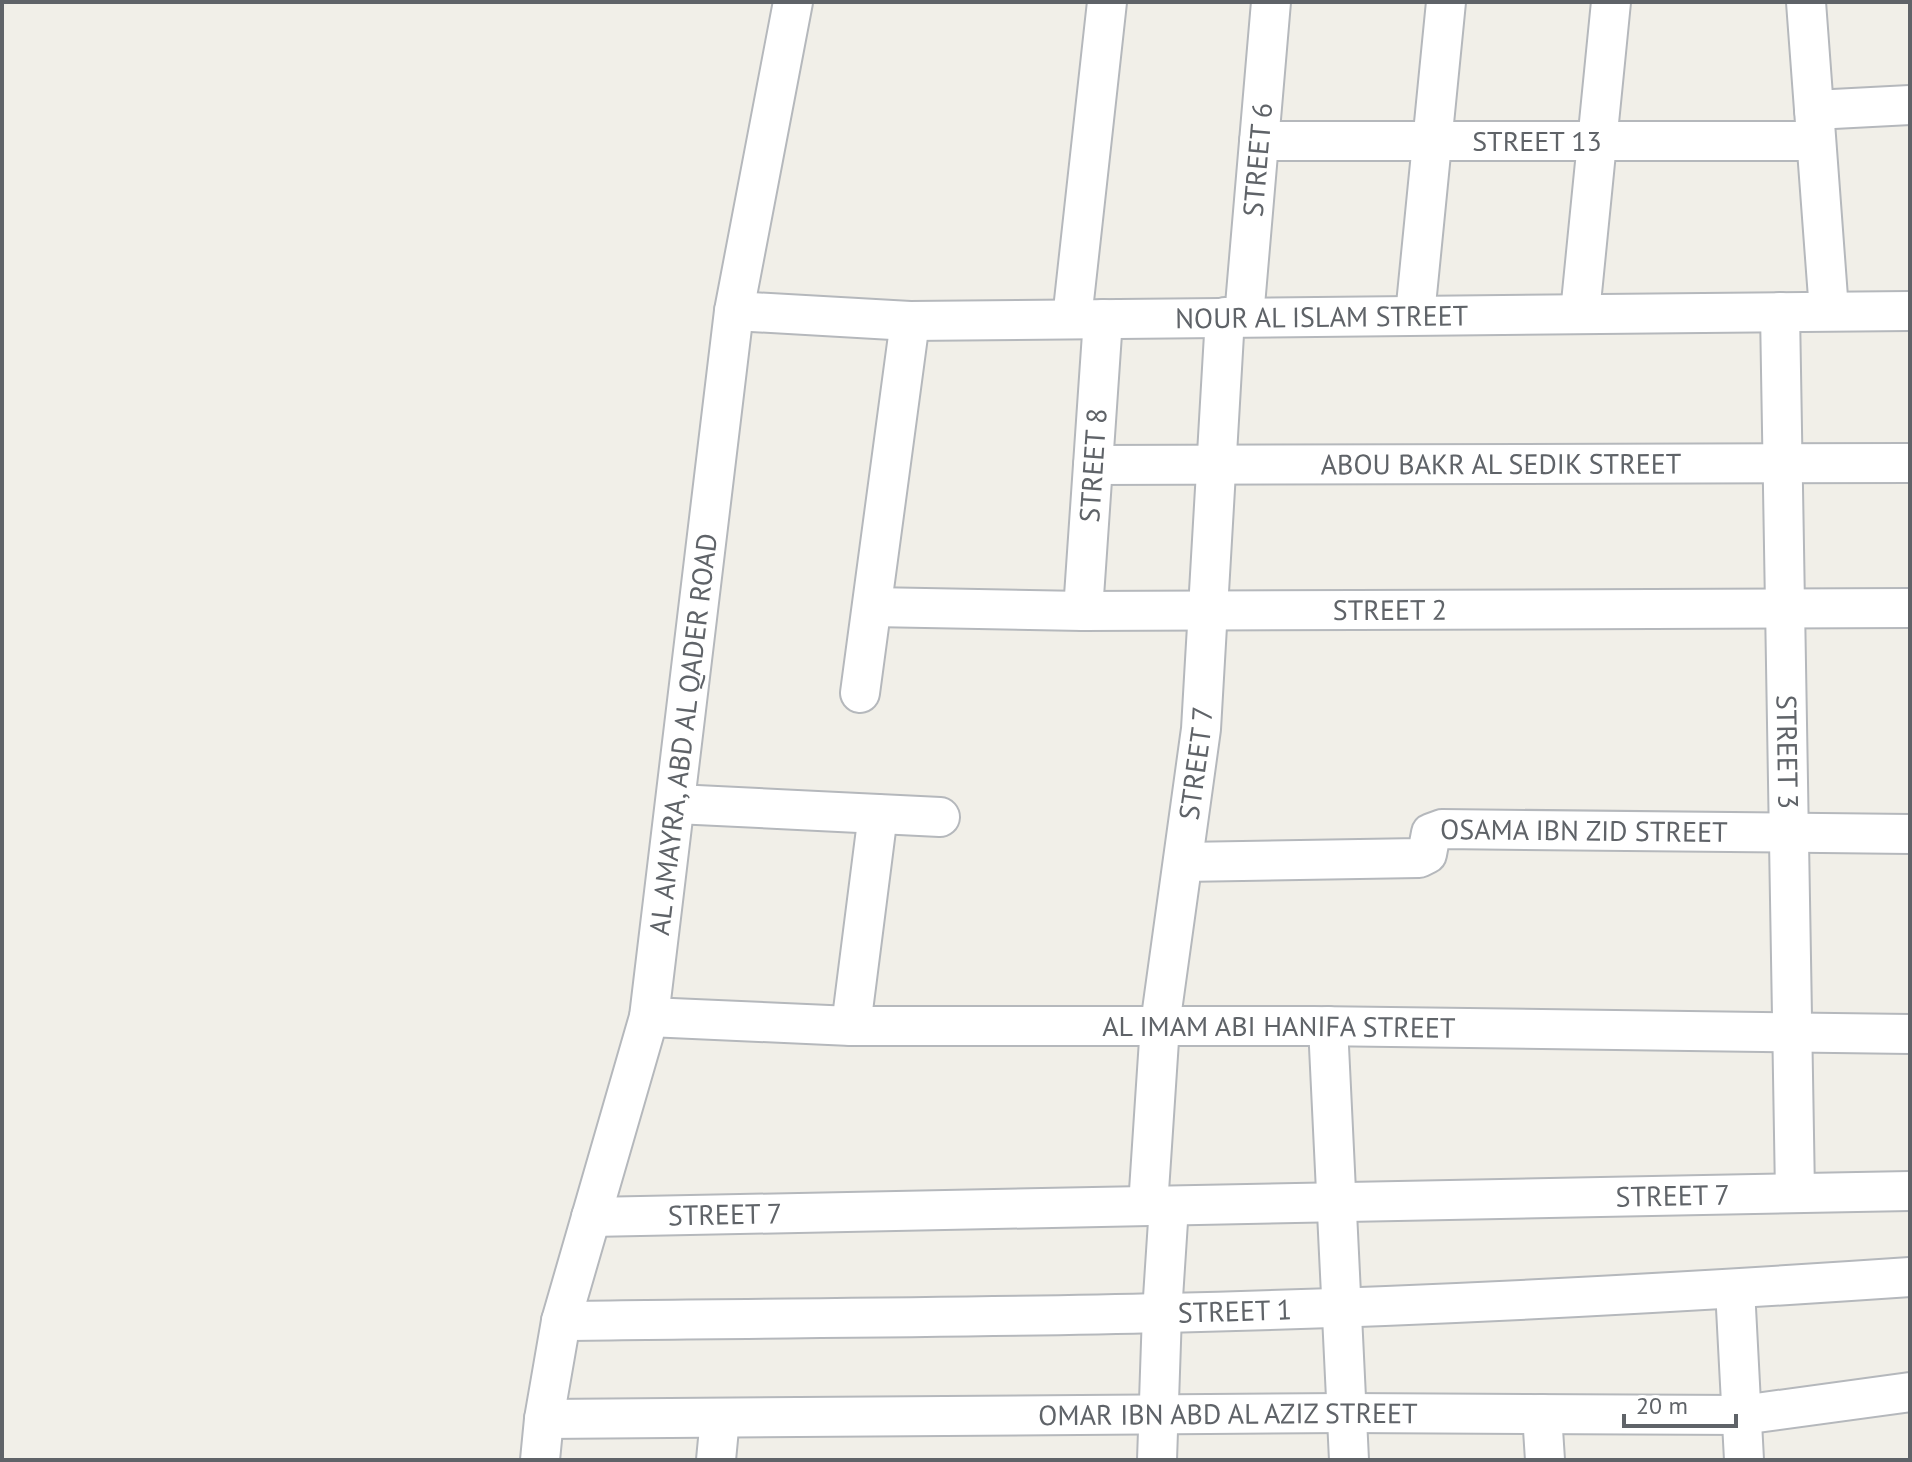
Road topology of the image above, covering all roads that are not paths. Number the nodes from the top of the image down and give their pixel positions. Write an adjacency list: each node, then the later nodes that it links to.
1 (793, 2): 12 (street, AL AMAYRA, ABD AL QADER ROAD)
2 (1107, 2): 19 (street, STREET 8)
3 (1271, 2): 9 (street, STREET 6)
4 (1446, 2): 10 (street)
5 (1611, 2): 11 (street)
6 (1806, 2): 8 (street)
7 (1910, 105): 8 (street, STREET 13)
8 (1815, 126): 11 (street, STREET 13); 13 (street)
9 (1259, 141): 10 (street, STREET 13); 18 (street, STREET 6)
10 (1432, 141): 11 (street, STREET 13); 17 (street)
11 (1597, 142): 16 (street)
12 (734, 311): 20 (street, NOUR AL ISLAM STREET); 31 (street, AL AMAYRA, ABD AL QADER ROAD)
13 (1829, 311): 14 (street, NOUR AL ISLAM STREET); 15 (street, NOUR AL ISLAM STREET)
14 (1910, 311)
15 (1780, 312): 16 (street, NOUR AL ISLAM STREET); 21 (street, STREET 3)
16 (1580, 313): 17 (street, NOUR AL ISLAM STREET)
17 (1415, 315): 18 (street, NOUR AL ISLAM STREET)
18 (1235, 317): 19 (street, NOUR AL ISLAM STREET); 23 (street, STREET 7)
19 (1088, 319): 20 (street, NOUR AL ISLAM STREET); 24 (street, STREET 8)
20 (910, 321): 25 (street)
21 (1782, 463): 22 (street, ABOU BAKR AL SEDIK STREET); 23 (street, ABOU BAKR AL SEDIK STREET); 26 (street, STREET 3)
22 (1910, 463)
23 (1217, 464): 24 (street, ABOU BAKR AL SEDIK STREET); 28 (street, STREET 7)
24 (1093, 465): 29 (street, STREET 8)
25 (872, 607): 29 (street, STREET 2); 30 (street)
26 (1784, 608): 27 (street, STREET 2); 28 (street, STREET 2); 34 (street, STREET 3)
27 (1910, 608)
28 (1208, 610): 29 (street, STREET 2); 36 (street, STREET 7)
29 (1083, 611)
30 (860, 693)
31 (676, 804): 32 (street); 37 (street, AL AMAYRA, ABD AL QADER ROAD)
32 (878, 814): 33 (street); 39 (street)
33 (940, 817)
34 (1788, 833): 35 (street, OSAMA IBN ZID STREET); 36 (street, OSAMA IBN ZID STREET); 41 (street, STREET 3)
35 (1910, 834)
36 (1183, 862): 38 (street, STREET 7)
37 (649, 1017): 39 (street, AL IMAM ABI HANIFA STREET); 47 (street, AL AMAYRA, ABD AL QADER ROAD)
38 (1160, 1025): 39 (street, AL IMAM ABI HANIFA STREET); 40 (street, AL IMAM ABI HANIFA STREET); 46 (street, STREET 7)
39 (851, 1026)
40 (1328, 1026): 41 (street, AL IMAM ABI HANIFA STREET); 45 (street)
41 (1792, 1033): 42 (street, AL IMAM ABI HANIFA STREET); 44 (street, STREET 3)
42 (1910, 1034)
43 (1910, 1191): 44 (street, STREET 7)
44 (1795, 1193): 45 (street, STREET 7)
45 (1336, 1202): 46 (street, STREET 7); 50 (street)
46 (1158, 1206): 47 (street, STREET 7); 51 (street)
47 (591, 1217): 52 (street, AL AMAYRA, ABD AL QADER ROAD)
48 (1910, 1277): 49 (street, STREET 1)
49 (1735, 1289): 50 (street, STREET 1); 56 (street)
50 (1341, 1308): 51 (street, STREET 1); 54 (street)
51 (1162, 1313): 52 (street, STREET 1); 57 (street)
52 (561, 1321): 59 (street, AL AMAYRA, ABD AL QADER ROAD)
53 (1910, 1392): 56 (street, OMAR IBN ABD AL AZIZ STREET)
54 (1346, 1413): 55 (street, OMAR IBN ABD AL AZIZ STREET); 57 (street, OMAR IBN ABD AL AZIZ STREET); 63 (street)
55 (1542, 1414): 56 (street, OMAR IBN ABD AL AZIZ STREET); 64 (street)
56 (1742, 1415): 65 (street)
57 (1159, 1416): 58 (street, OMAR IBN ABD AL AZIZ STREET); 62 (street)
58 (720, 1418): 59 (street, OMAR IBN ABD AL AZIZ STREET); 61 (street)
59 (544, 1419): 60 (street, AL AMAYRA, ABD AL QADER ROAD)
60 (540, 1460)
61 (716, 1460)
62 (1157, 1460)
63 (1349, 1460)
64 (1545, 1460)
65 (1744, 1460)

